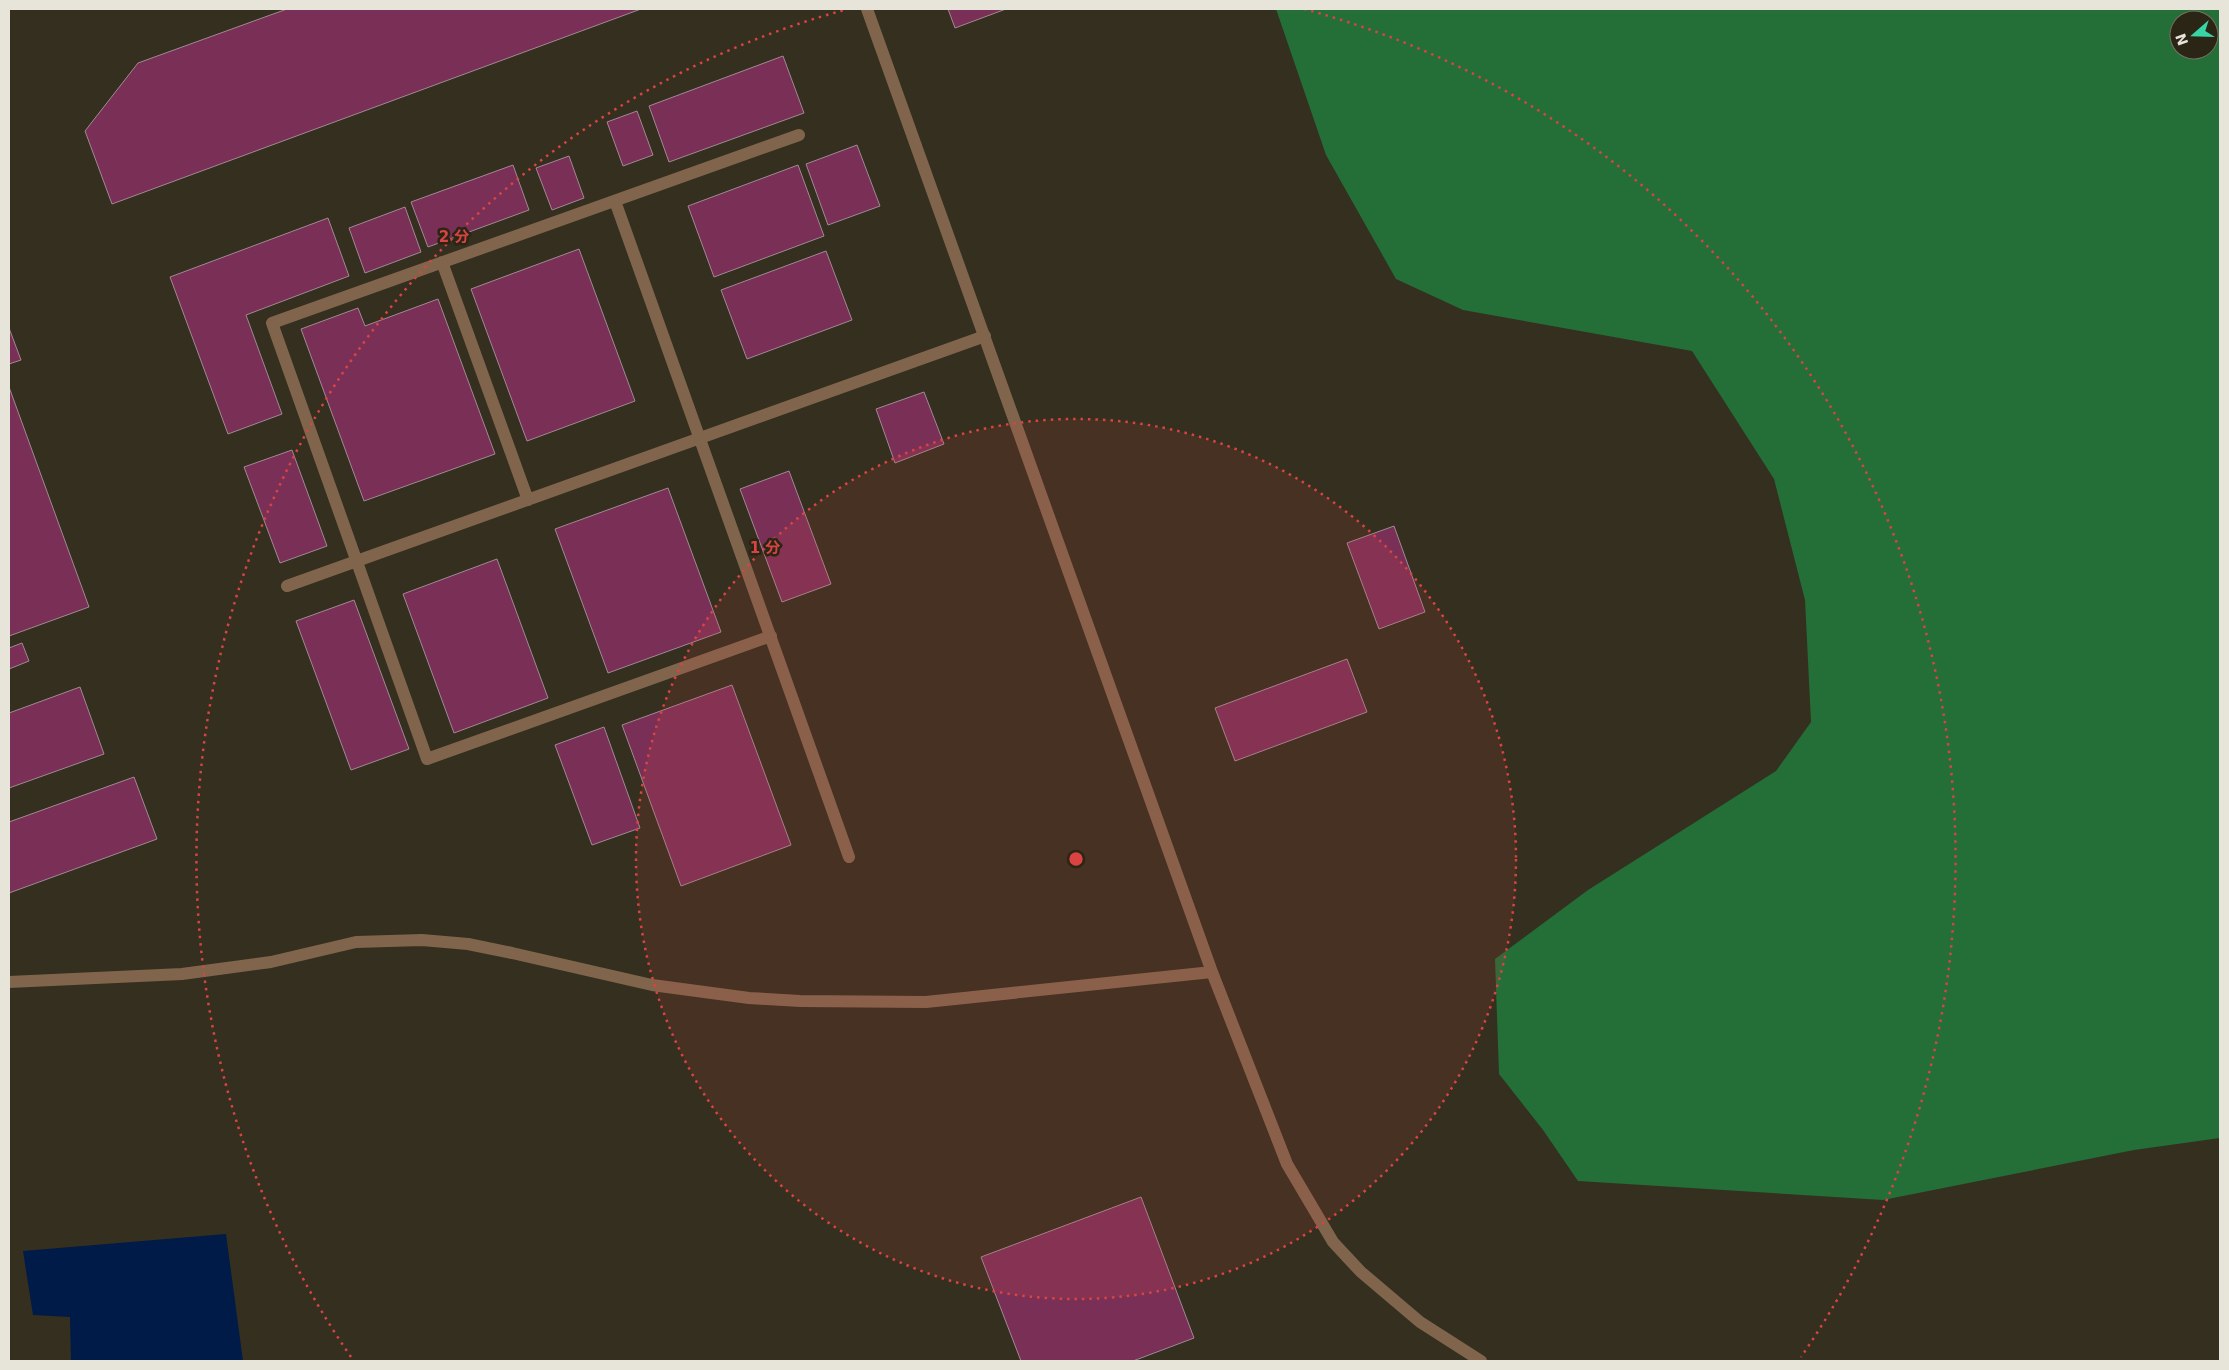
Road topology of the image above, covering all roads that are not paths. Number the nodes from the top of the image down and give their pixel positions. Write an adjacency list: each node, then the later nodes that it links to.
1 (867, 9): 5 (street)
2 (798, 135): 3 (street)
3 (615, 201): 4 (street); 6 (street)
4 (442, 262): 7 (street); 8 (street)
5 (985, 336): 6 (street); 12 (street)
6 (700, 438): 7 (street); 10 (street)
7 (528, 500): 8 (street)
8 (356, 561): 9 (street); 10 (street)
9 (287, 586)
10 (771, 636): 11 (street)
11 (850, 857)
12 (1212, 972): 13 (street); 14 (street)
13 (9, 982)
14 (1481, 1361)

